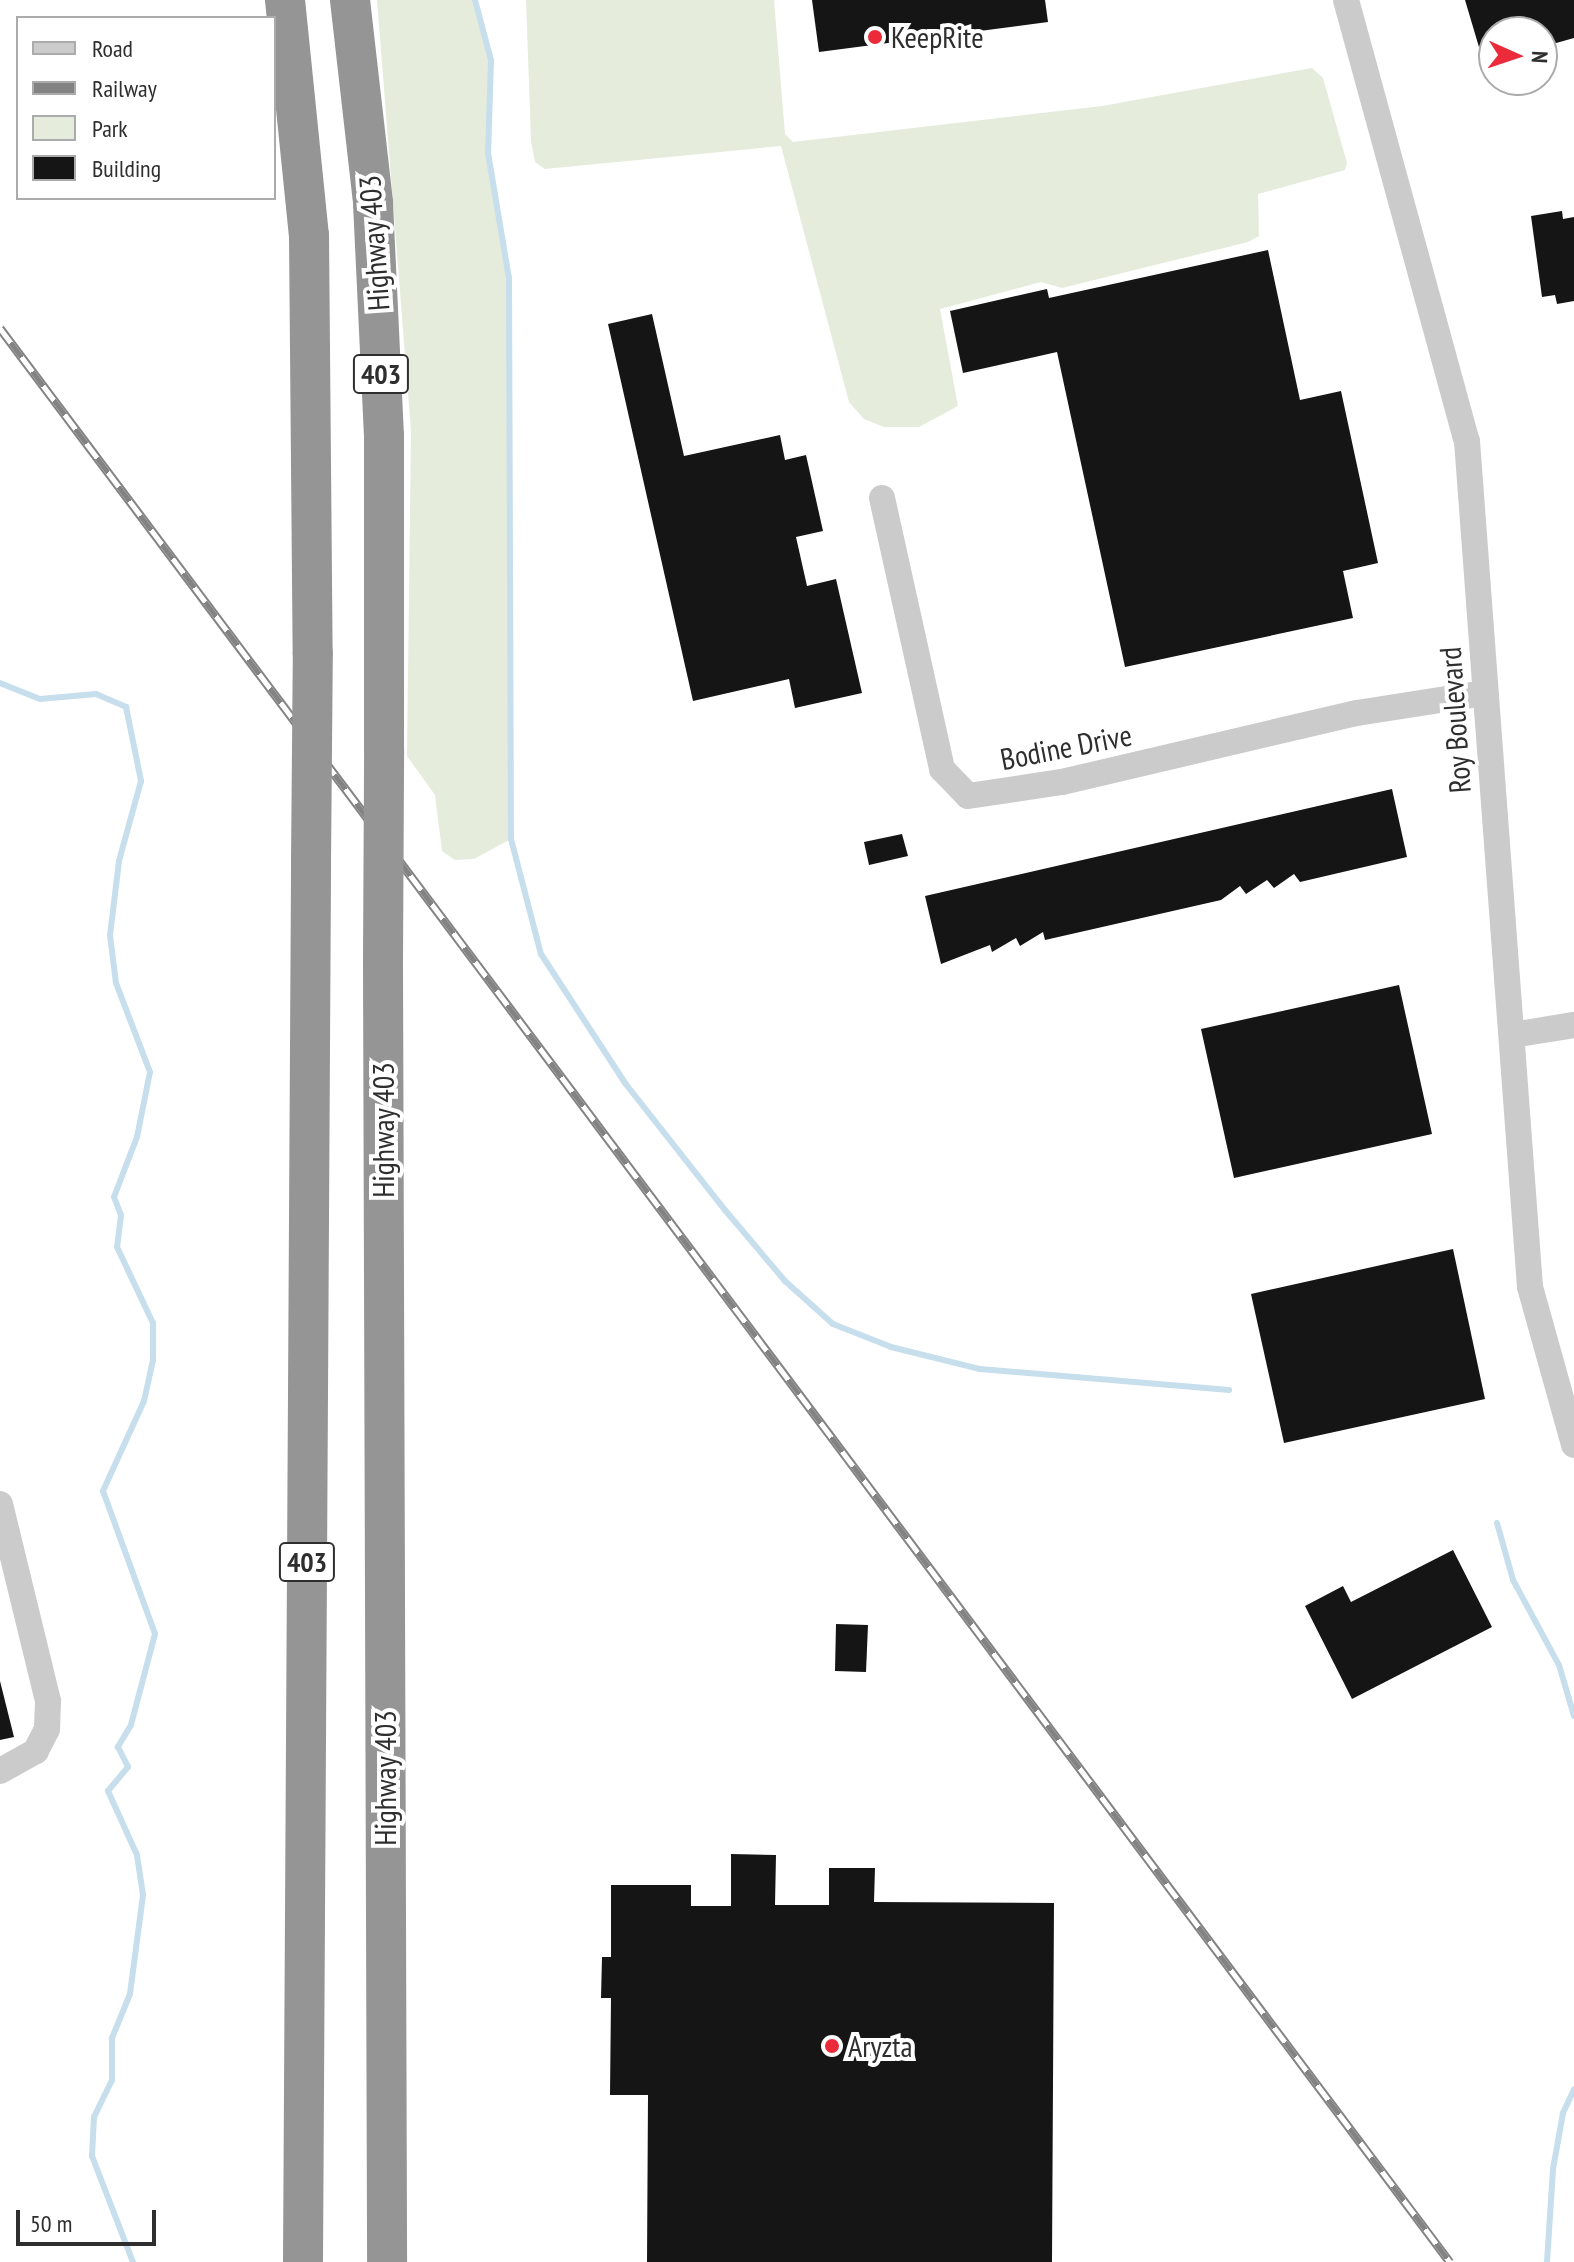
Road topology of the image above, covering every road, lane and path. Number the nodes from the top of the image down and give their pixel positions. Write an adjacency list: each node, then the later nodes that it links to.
1 (285, 0): 11 (highway, 403, bridge)
2 (350, 0): 12 (highway, Highway 403 / 403, bridge)
3 (1346, 0): 5 (street, Roy Boulevard)
4 (882, 498): 5 (street, Bodine Drive)
5 (1485, 693): 7 (street, Roy Boulevard)
6 (1574, 1025): 7 (street)
7 (1512, 1035): 8 (street, Roy Boulevard)
8 (1573, 1439)
9 (0, 1504): 10 (street)
10 (0, 1771)
11 (303, 2262)
12 (387, 2262)

